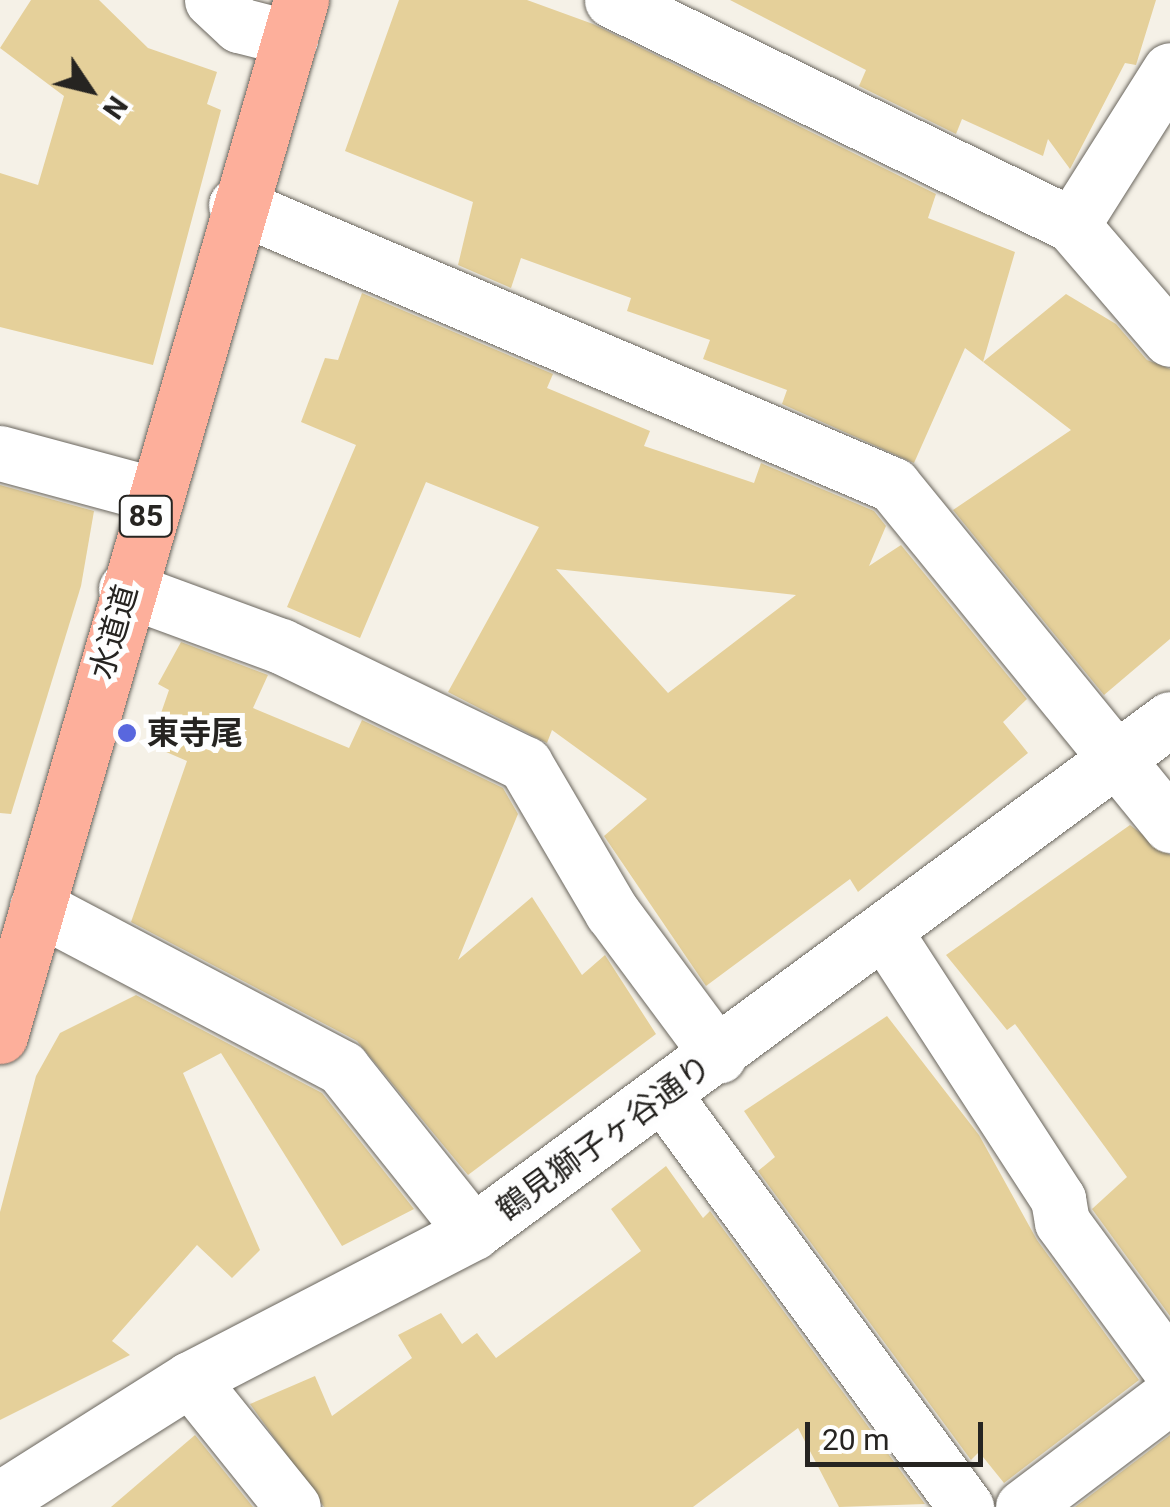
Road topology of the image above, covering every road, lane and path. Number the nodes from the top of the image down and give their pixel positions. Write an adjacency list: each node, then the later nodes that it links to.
1 (212, 0): 3 (street)
2 (612, 0): 6 (street)
3 (296, 19): 5 (main road, 水道道 / 85)
4 (1170, 70): 6 (street)
5 (236, 205): 9 (main road, 水道道 / 85); 12 (street)
6 (1072, 225): 7 (street)
7 (1170, 339)
8 (0, 454): 9 (street)
9 (152, 494): 10 (main road, 水道道 / 85)
10 (126, 589): 14 (main road, 水道道 / 85); 17 (street)
11 (1170, 719): 12 (street, 鶴見獅子ヶ谷通り)
12 (1120, 756): 13 (street); 15 (street, 鶴見獅子ヶ谷通り)
13 (1170, 826)
14 (38, 907): 16 (main road, 水道道 / 85); 19 (street)
15 (884, 931): 17 (street, 鶴見獅子ヶ谷通り); 20 (street)
16 (0, 1036)
17 (719, 1056): 18 (street, 鶴見獅子ヶ谷通り)
18 (665, 1097): 19 (street, 鶴見獅子ヶ谷通り); 25 (street)
19 (472, 1232): 21 (street, 鶴見獅子ヶ谷通り)
20 (1170, 1369)
21 (190, 1379): 23 (street, 鶴見獅子ヶ谷通り); 24 (street)
22 (1170, 1396): 26 (street)
23 (0, 1499)
24 (293, 1507)
25 (966, 1507)
26 (1023, 1507)

